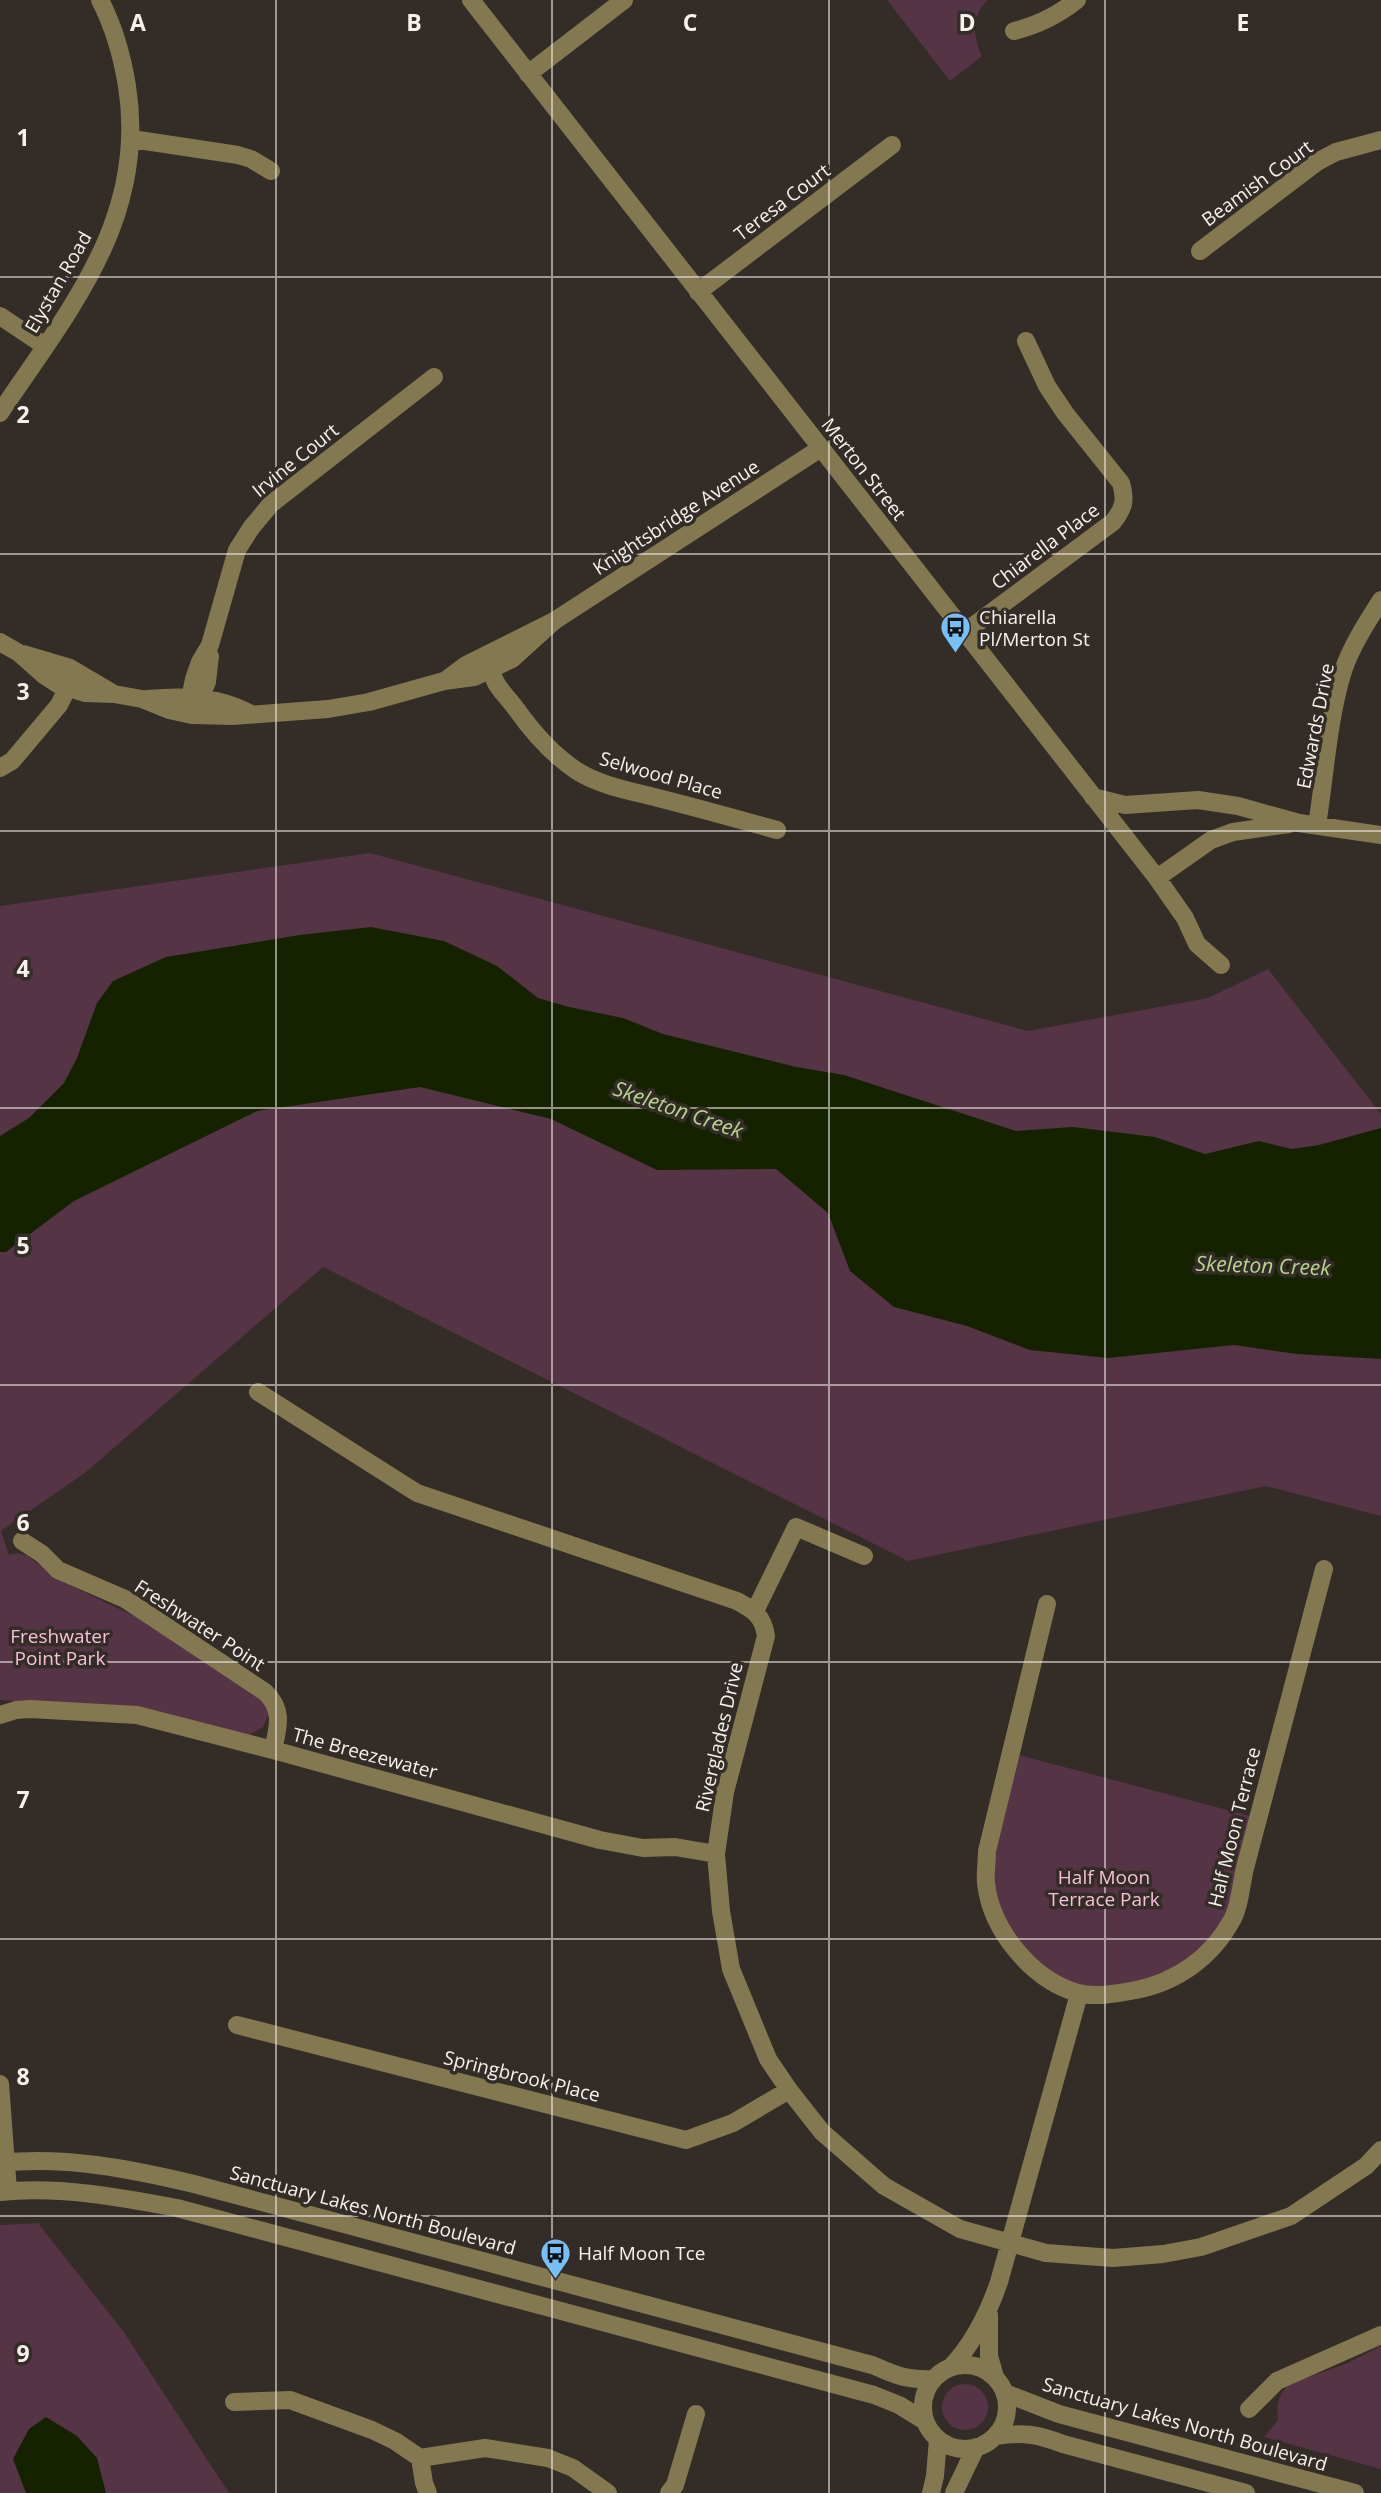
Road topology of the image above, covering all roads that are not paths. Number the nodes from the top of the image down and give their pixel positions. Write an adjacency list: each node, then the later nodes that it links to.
1 (100, 0): 7 (street, Elystan Road)
2 (471, 0): 6 (street, Merton Street)
3 (624, 0): 6 (street)
4 (1077, 0): 5 (street)
5 (1014, 31)
6 (528, 74): 12 (street, Merton Street)
7 (132, 139): 10 (street); 15 (street, Elystan Road)
8 (1381, 140): 11 (street, Beamish Court)
9 (892, 145): 12 (street, Teresa Court)
10 (271, 171)
11 (1200, 251)
12 (698, 292): 18 (street, Merton Street)
13 (0, 316): 15 (street)
14 (1026, 341): 20 (street, Chiarella Place)
15 (45, 346): 17 (street, Elystan Road)
16 (434, 377): 27 (street, Irvine Court)
17 (0, 413)
18 (821, 448): 20 (street, Merton Street); 23 (street, Knightsbridge Avenue)
19 (1381, 600): 30 (street, Edwards Drive)
20 (965, 632): 29 (street, Merton Street)
21 (0, 642): 22 (street, Knightsbridge Avenue)
22 (19, 653): 24 (street, Knightsbridge Avenue); 25 (street, Knightsbridge Avenue)
23 (493, 663): 27 (street, Knightsbridge Avenue); 31 (street, Selwood Place)
24 (70, 668): 25 (street); 26 (street, Knightsbridge Avenue)
25 (62, 685): 26 (street, Knightsbridge Avenue); 28 (street)
26 (114, 695): 27 (street, Knightsbridge Avenue)
27 (194, 704)
28 (0, 768)
29 (1093, 797): 30 (street); 33 (street, Merton Street)
30 (1308, 824): 32 (street); 33 (street)
31 (777, 830)
32 (1381, 835)
33 (1157, 878): 34 (street, Merton Street)
34 (1221, 965)
35 (258, 1392): 40 (street)
36 (22, 1541): 42 (street, Freshwater Point)
37 (864, 1556): 40 (street)
38 (1324, 1569): 44 (street, Half Moon Terrace)
39 (1047, 1604): 44 (street, Half Moon Terrace)
40 (755, 1611): 43 (street, Riverglades Drive)
41 (0, 1715): 42 (street, The Breezewater)
42 (273, 1750): 43 (street, The Breezewater)
43 (716, 1854): 47 (street, Riverglades Drive)
44 (1079, 1994): 51 (street)
45 (237, 2025): 47 (street, Springbrook Place)
46 (0, 2084): 49 (street)
47 (789, 2090): 51 (street, Riverglades Drive)
48 (1381, 2150): 51 (street, Riverglades Drive)
49 (3, 2162): 50 (street); 56 (street, Sanctuary Lakes North Boulevard)
50 (4, 2192): 61 (street)
51 (1010, 2242): 52 (street)
52 (990, 2308): 54 (street); 55 (street)
53 (1381, 2335): 59 (street)
54 (950, 2368): 55 (street); 56 (street)
55 (995, 2377): 57 (street)
56 (934, 2379): 61 (street)
57 (1005, 2393): 62 (street); 72 (street, Sanctuary Lakes North Boulevard)
58 (234, 2402): 65 (street)
59 (1249, 2409)
60 (696, 2414): 68 (street)
61 (925, 2421): 63 (street)
62 (995, 2436): 64 (street); 71 (street)
63 (938, 2440): 64 (street); 69 (street)
64 (976, 2447): 70 (street)
65 (420, 2458): 66 (street); 67 (street)
66 (428, 2493)
67 (608, 2493)
68 (669, 2493)
69 (931, 2493)
70 (954, 2493)
71 (1246, 2493)
72 (1355, 2493)

